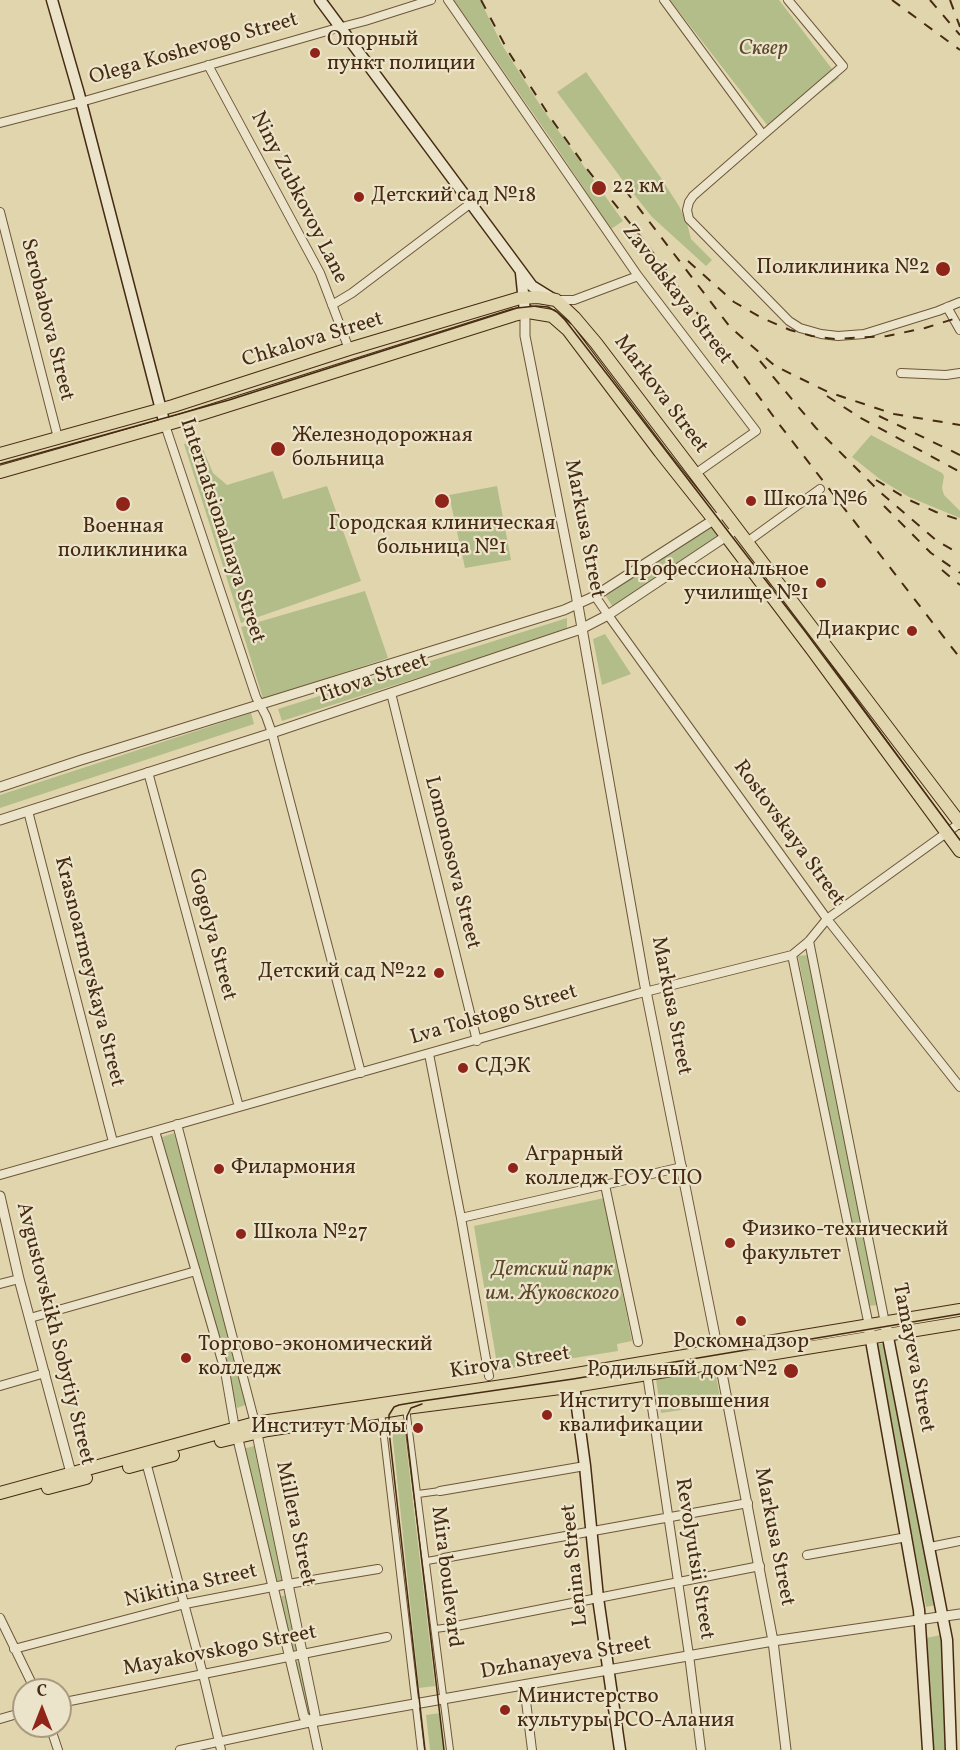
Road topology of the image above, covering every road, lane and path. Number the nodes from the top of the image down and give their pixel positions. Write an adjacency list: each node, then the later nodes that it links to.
1 (52, 0): 9 (main road, Internatsionalnaya Street)
2 (320, 0): 7 (main road, Markova Street)
3 (431, 0): 7 (street, Olega Koshevogo Street)
4 (448, 0): 15 (street, Zavodskaya Street)
5 (664, 0): 11 (street)
6 (788, 0): 11 (street)
7 (340, 27): 8 (street, Olega Koshevogo Street); 12 (main road, Markova Street)
8 (208, 66): 9 (street, Olega Koshevogo Street); 19 (street, Niny Zubkovoy Lane)
9 (81, 102): 10 (street, Olega Koshevogo Street); 26 (main road, Internatsionalnaya Street)
10 (0, 123)
11 (763, 135): 20 (street)
12 (471, 203): 14 (main road, Markova Street); 19 (street)
13 (0, 212): 28 (street, Serobabova Street)
14 (520, 270): 16 (main road, Markusa Street); 17 (main road, Markova Street)
15 (638, 276): 17 (street, Chkalova Street); 31 (street, Zavodskaya Street)
16 (524, 297): 17 (main road, Chkalova Street); 21 (main road, Markusa Street); 23 (main road, Chkalova Street)
17 (556, 300): 31 (main road, Markova Street)
18 (960, 302): 20 (street)
19 (333, 305): 23 (street, Niny Zubkovoy Lane)
20 (947, 307): 22 (street)
21 (525, 312): 27 (main road, Chkalova Street); 34 (main road, Markova Street); 39 (street, Markusa Street)
22 (960, 330)
23 (349, 350): 26 (main road, Chkalova Street)
24 (901, 373): 25 (street)
25 (960, 373)
26 (161, 409): 27 (main road, Internatsionalnaya Street); 28 (main road, Chkalova Street)
27 (165, 426): 30 (main road, Chkalova Street); 43 (street, Internatsionalnaya Street)
28 (58, 438): 29 (main road, Chkalova Street)
29 (0, 454)
30 (0, 472)
31 (695, 474): 33 (main road, Markova Street)
32 (820, 489): 37 (street)
33 (724, 512): 34 (street, Titova Street); 35 (main road, Markova Street)
34 (714, 520): 36 (main road, Markova Street); 38 (street, Titova Street)
35 (737, 529): 36 (street, Titova Street); 37 (main road, Markova Street)
36 (726, 537): 40 (street, Titova Street); 50 (main road, Markova Street)
37 (747, 542): 49 (main road, Markova Street)
38 (595, 596): 39 (street, Titova Street); 40 (street, Rostovskaya Street)
39 (578, 605): 41 (street, Markusa Street); 43 (street, Titova Street)
40 (608, 615): 41 (street, Titova Street); 52 (street, Rostovskaya Street)
41 (581, 629): 42 (street, Titova Street); 55 (street, Markusa Street)
42 (391, 693): 44 (street, Titova Street); 56 (street, Lomonosova Street)
43 (260, 705): 44 (street, Internatsionalnaya Street); 46 (street, Titova Street)
44 (272, 733): 45 (street, Titova Street); 58 (street, Internatsionalnaya Street)
45 (148, 772): 47 (street, Titova Street); 60 (street, Gogolya Street)
46 (0, 787)
47 (28, 811): 48 (street, Titova Street); 63 (street, Krasnoarmeyskaya Street)
48 (0, 820)
49 (960, 823): 50 (street, Lva Tolstogo Street)
50 (946, 833): 51 (main road, Markova Street); 52 (street, Lva Tolstogo Street)
51 (960, 851)
52 (827, 919): 53 (street, Lva Tolstogo Street); 59 (street, Rostovskaya Street)
53 (809, 942): 54 (street, Lva Tolstogo Street); 75 (street, Tamayeva Street)
54 (792, 954): 55 (street, Lva Tolstogo Street); 76 (street, Tamayeva Street)
55 (647, 992): 56 (street, Lva Tolstogo Street); 64 (street, Markusa Street)
56 (477, 1041): 57 (street, Lva Tolstogo Street)
57 (429, 1054): 58 (street, Lva Tolstogo Street); 68 (street)
58 (361, 1072): 60 (street, Lva Tolstogo Street)
59 (960, 1086)
60 (239, 1107): 61 (street, Lva Tolstogo Street)
61 (177, 1124): 62 (street, Lva Tolstogo Street); 86 (street, Millera Street)
62 (156, 1131): 63 (street, Lva Tolstogo Street); 69 (street, Millera Street)
63 (112, 1142): 65 (street, Lva Tolstogo Street)
64 (682, 1167): 66 (street); 78 (street, Markusa Street)
65 (0, 1175)
66 (605, 1185): 68 (street); 77 (street)
67 (0, 1196): 70 (street, Avgustovskikh Sobytiy Street)
68 (461, 1218): 81 (street)
69 (196, 1271): 73 (street); 87 (street, Millera Street)
70 (19, 1279): 71 (street); 73 (street, Avgustovskikh Sobytiy Street)
71 (0, 1284)
72 (960, 1310): 75 (main road, Kirova Street)
73 (30, 1318): 79 (street, Avgustovskikh Sobytiy Street)
74 (960, 1323): 75 (main road, Kirova Street)
75 (886, 1329): 76 (main road, Kirova Street); 100 (main road, Tamayeva Street)
76 (870, 1332): 78 (main road, Kirova Street); 98 (main road, Tamayeva Street)
77 (638, 1342)
78 (719, 1357): 80 (main road, Kirova Street); 82 (main road, Kirova Street); 95 (street, Markusa Street)
79 (45, 1373): 83 (street); 90 (street, Avgustovskikh Sobytiy Street)
80 (647, 1374): 82 (main road, Kirova Street); 96 (street, Revolyutsii Street)
81 (489, 1376)
82 (574, 1380): 84 (main road, Kirova Street); 86 (main road, Kirova Street); 89 (main road, Lenina Street)
83 (0, 1386)
84 (405, 1408): 85 (main road, Kirova Street); 93 (street, Mira boulevard)
85 (381, 1412): 86 (main road, Kirova Street); 129 (street)
86 (256, 1427): 87 (main road, Kirova Street); 107 (street, Millera Street)
87 (236, 1433): 88 (main road, Kirova Street); 90 (main road, Kirova Street); 108 (street, Millera Street)
88 (146, 1462): 90 (main road, Kirova Street); 110 (street)
89 (585, 1466): 91 (street); 97 (main road, Lenina Street)
90 (72, 1477): 92 (main road, Kirova Street); 94 (main road, Kirova Street)
91 (440, 1491): 93 (street)
92 (0, 1493)
93 (418, 1494): 103 (street, Mira boulevard)
94 (0, 1501)
95 (748, 1503): 96 (street); 104 (street, Markusa Street)
96 (668, 1518): 97 (street); 106 (street, Revolyutsii Street)
97 (592, 1532): 102 (street); 109 (main road, Lenina Street)
98 (907, 1537): 101 (street); 114 (main road, Tamayeva Street)
99 (960, 1541): 100 (street)
100 (930, 1547): 112 (main road, Tamayeva Street)
101 (807, 1555)
102 (444, 1558): 103 (street)
103 (426, 1561): 116 (street, Mira boulevard)
104 (760, 1566): 106 (street); 118 (street, Markusa Street)
105 (378, 1569): 107 (street, Nikitina Street)
106 (678, 1582): 109 (street); 121 (street, Revolyutsii Street)
107 (288, 1584): 108 (street, Nikitina Street); 120 (street, Millera Street)
108 (273, 1587): 110 (street, Nikitina Street); 122 (street, Millera Street)
109 (598, 1598): 115 (street); 123 (main road, Lenina Street)
110 (185, 1604): 119 (street, Nikitina Street); 124 (street)
111 (960, 1614): 112 (street, Dzhanayeva Street)
112 (943, 1617): 114 (street, Dzhanayeva Street); 142 (main road, Tamayeva Street)
113 (0, 1618): 119 (street)
114 (921, 1619): 118 (street, Dzhanayeva Street); 141 (main road, Tamayeva Street)
115 (451, 1627): 116 (street)
116 (435, 1629): 128 (street, Mira boulevard)
117 (387, 1637): 120 (street, Mayakovskogo Street)
118 (773, 1641): 121 (street, Dzhanayeva Street); 140 (street, Markusa Street)
119 (14, 1649): 125 (street)
120 (303, 1654): 122 (street, Mayakovskogo Street); 130 (street, Millera Street)
121 (689, 1655): 123 (street, Dzhanayeva Street); 139 (street, Revolyutsii Street)
122 (289, 1657): 124 (street, Mayakovskogo Street); 130 (street, Millera Street)
123 (609, 1670): 126 (street, Dzhanayeva Street); 138 (main road, Lenina Street)
124 (203, 1674): 127 (street, Mayakovskogo Street); 131 (street)
125 (30, 1678)
126 (524, 1685): 128 (street, Dzhanayeva Street); 137 (street)
127 (72, 1700)
128 (444, 1700): 129 (street, Dzhanayeva Street); 136 (street, Mira boulevard)
129 (415, 1705): 130 (street, Dzhanayeva Street); 135 (street)
130 (312, 1722): 131 (street, Dzhanayeva Street); 134 (street, Millera Street)
131 (219, 1741): 132 (street, Dzhanayeva Street); 133 (street)
132 (180, 1750)
133 (221, 1750)
134 (318, 1750)
135 (420, 1750)
136 (450, 1750)
137 (532, 1750)
138 (620, 1750)
139 (700, 1750)
140 (786, 1750)
141 (928, 1750)
142 (951, 1750)

